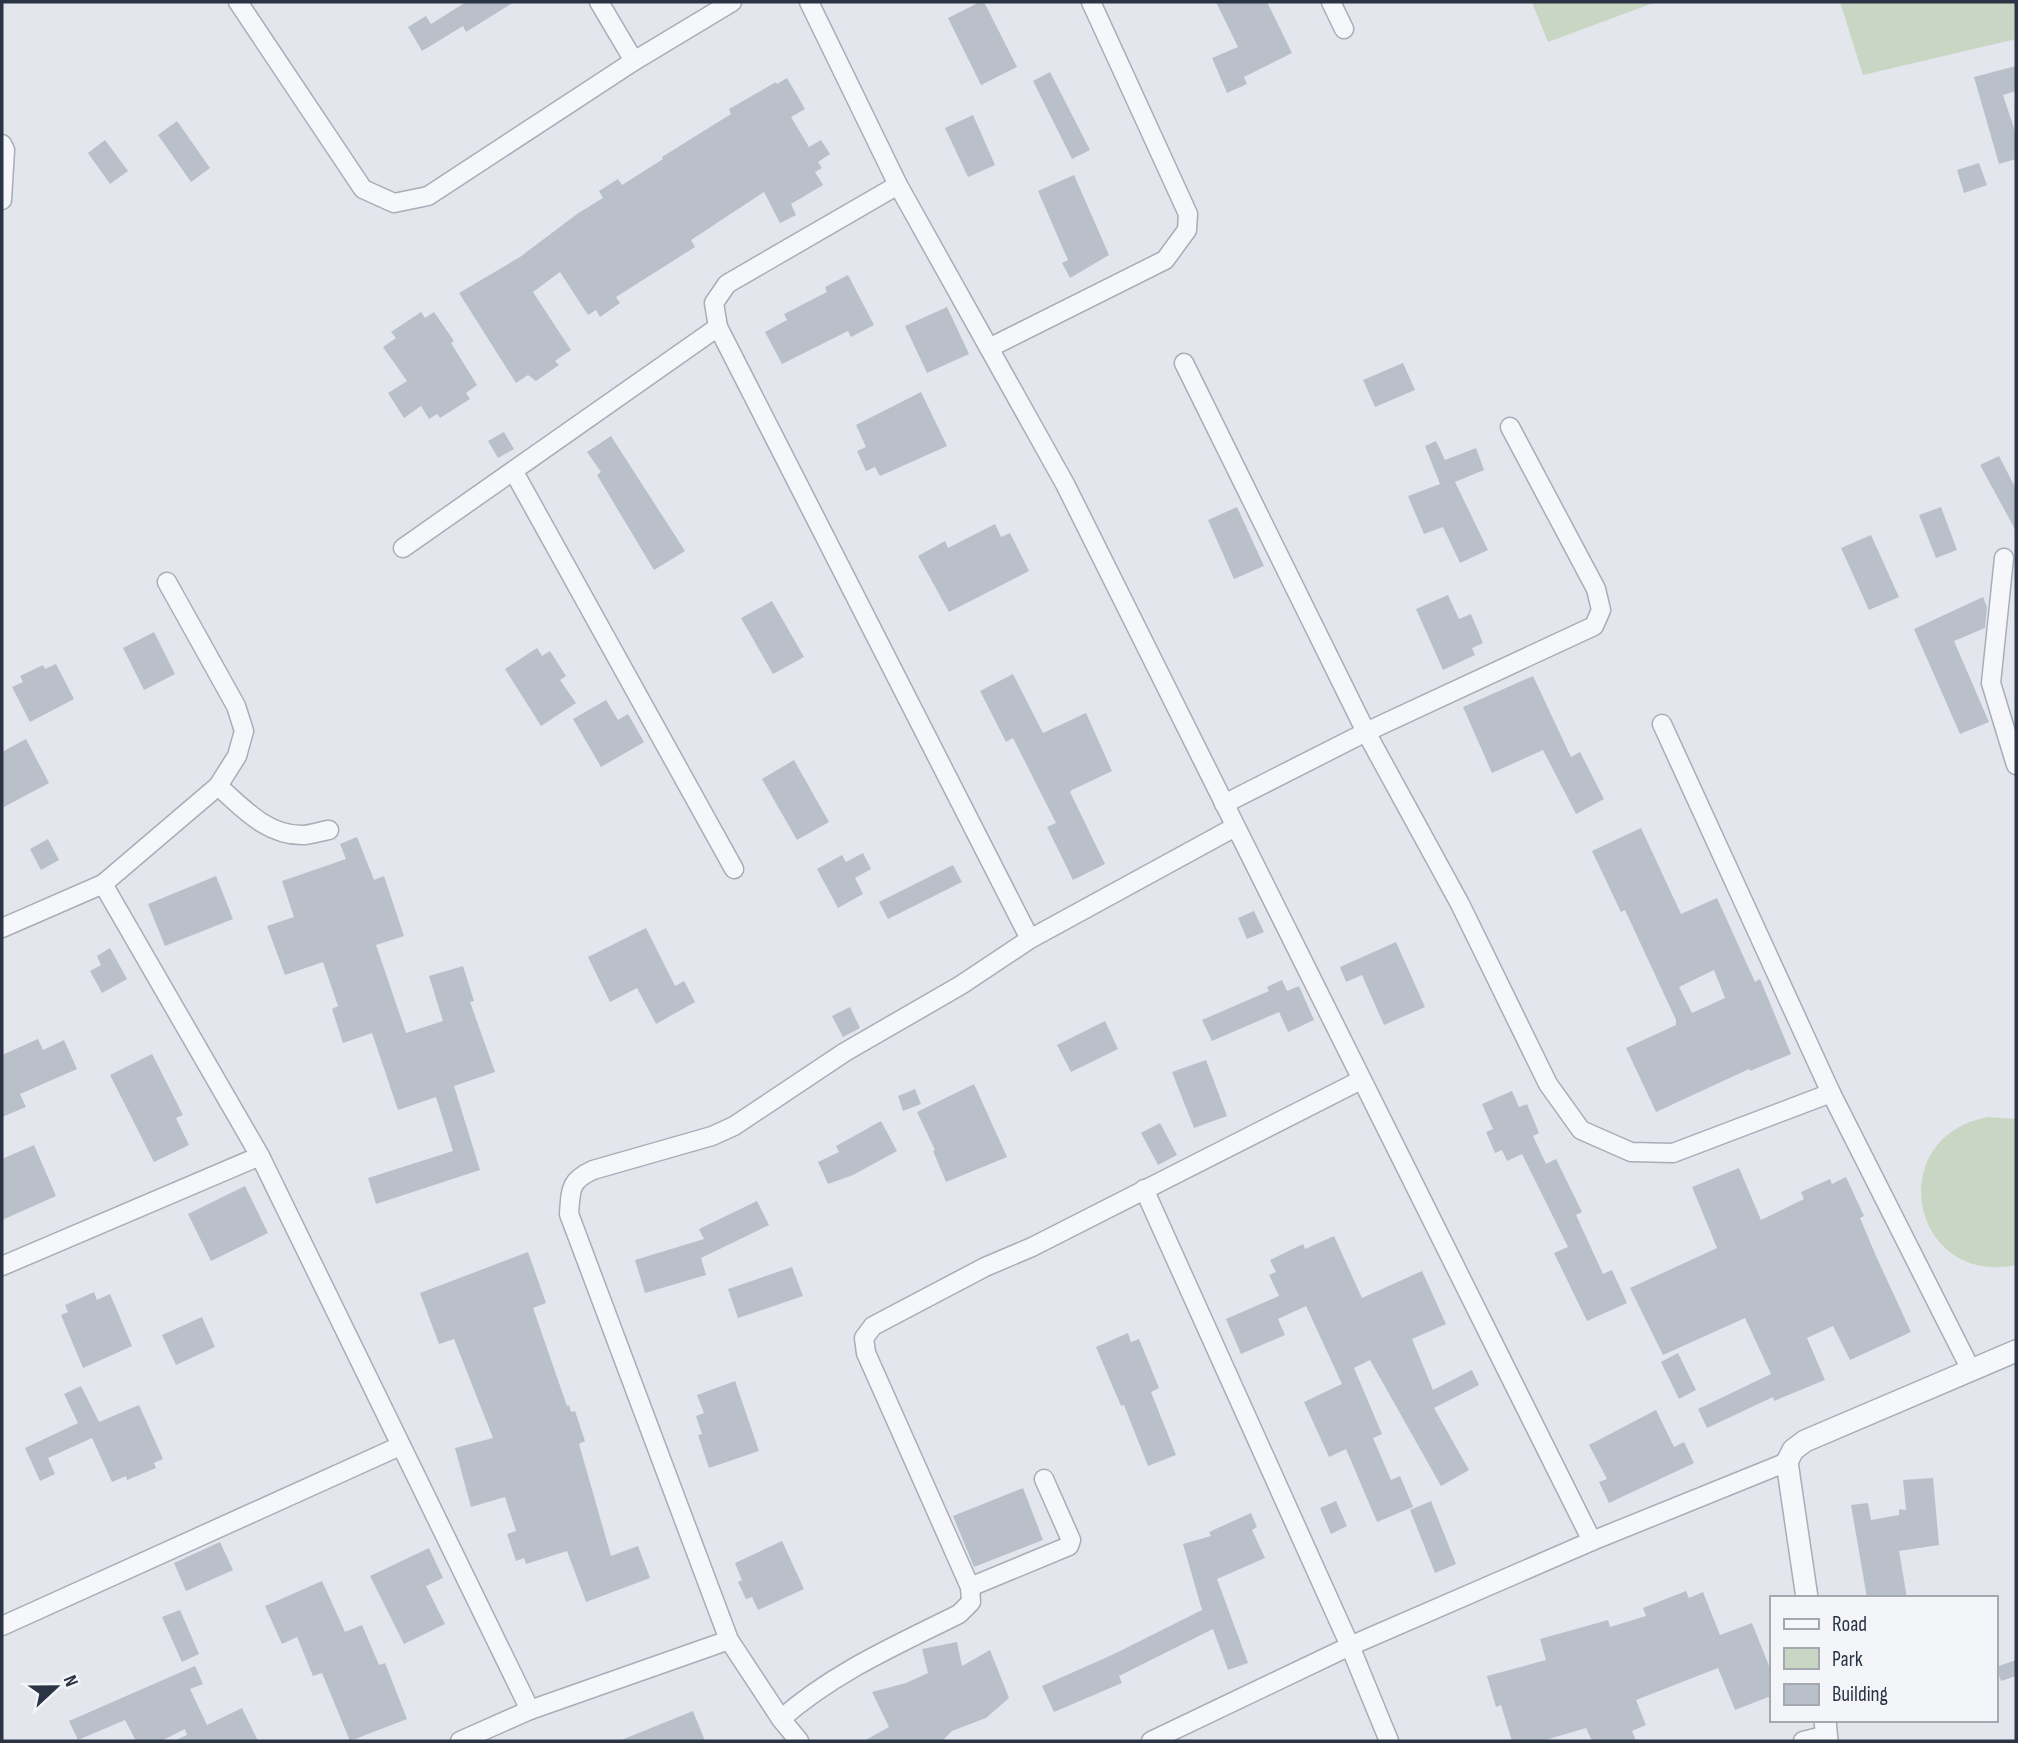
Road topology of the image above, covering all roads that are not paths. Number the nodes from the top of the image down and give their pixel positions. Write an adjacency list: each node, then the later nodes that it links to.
1 (238, 2): 8 (street)
2 (598, 2): 8 (street)
3 (732, 2): 8 (street)
4 (808, 2): 10 (street)
5 (1091, 2): 13 (street)
6 (1331, 2): 7 (street)
7 (1344, 29)
8 (634, 61)
9 (2, 144): 11 (street)
10 (898, 185): 12 (street); 13 (street)
11 (2, 200)
12 (718, 327): 16 (street); 30 (street)
13 (989, 348): 24 (street)
14 (1184, 363): 21 (street)
15 (1510, 427): 21 (street)
16 (514, 472): 17 (street); 27 (street)
17 (402, 548)
18 (2004, 558): 22 (street)
19 (167, 582): 23 (street)
20 (1662, 724): 32 (street)
21 (1366, 732): 24 (street); 32 (street)
22 (2016, 765)
23 (218, 786): 26 (street); 28 (street)
24 (1224, 804): 25 (street)
25 (1235, 827): 30 (street); 31 (street)
26 (330, 830)
27 (734, 869)
28 (103, 884): 29 (street); 33 (street)
29 (2, 928)
30 (1030, 939): 45 (street)
31 (1361, 1080): 34 (street); 41 (street)
32 (1831, 1093): 37 (street)
33 (260, 1156): 35 (street); 38 (street)
34 (1144, 1189): 42 (street); 46 (street)
35 (2, 1266)
36 (2016, 1351): 37 (street)
37 (1971, 1370): 39 (street)
38 (400, 1446): 44 (street); 47 (street)
39 (1787, 1462): 41 (street); 43 (street)
40 (1044, 1479): 42 (street)
41 (1592, 1541): 46 (street)
42 (970, 1587): 48 (street)
43 (1807, 1596)
44 (2, 1626)
45 (729, 1640): 47 (street); 48 (street)
46 (1350, 1646): 52 (street); 53 (street)
47 (530, 1710): 50 (street)
48 (780, 1719): 51 (street)
49 (1826, 1732): 54 (street)
50 (460, 1741)
51 (799, 1741)
52 (1151, 1741)
53 (1389, 1741)
54 (1803, 1741)

